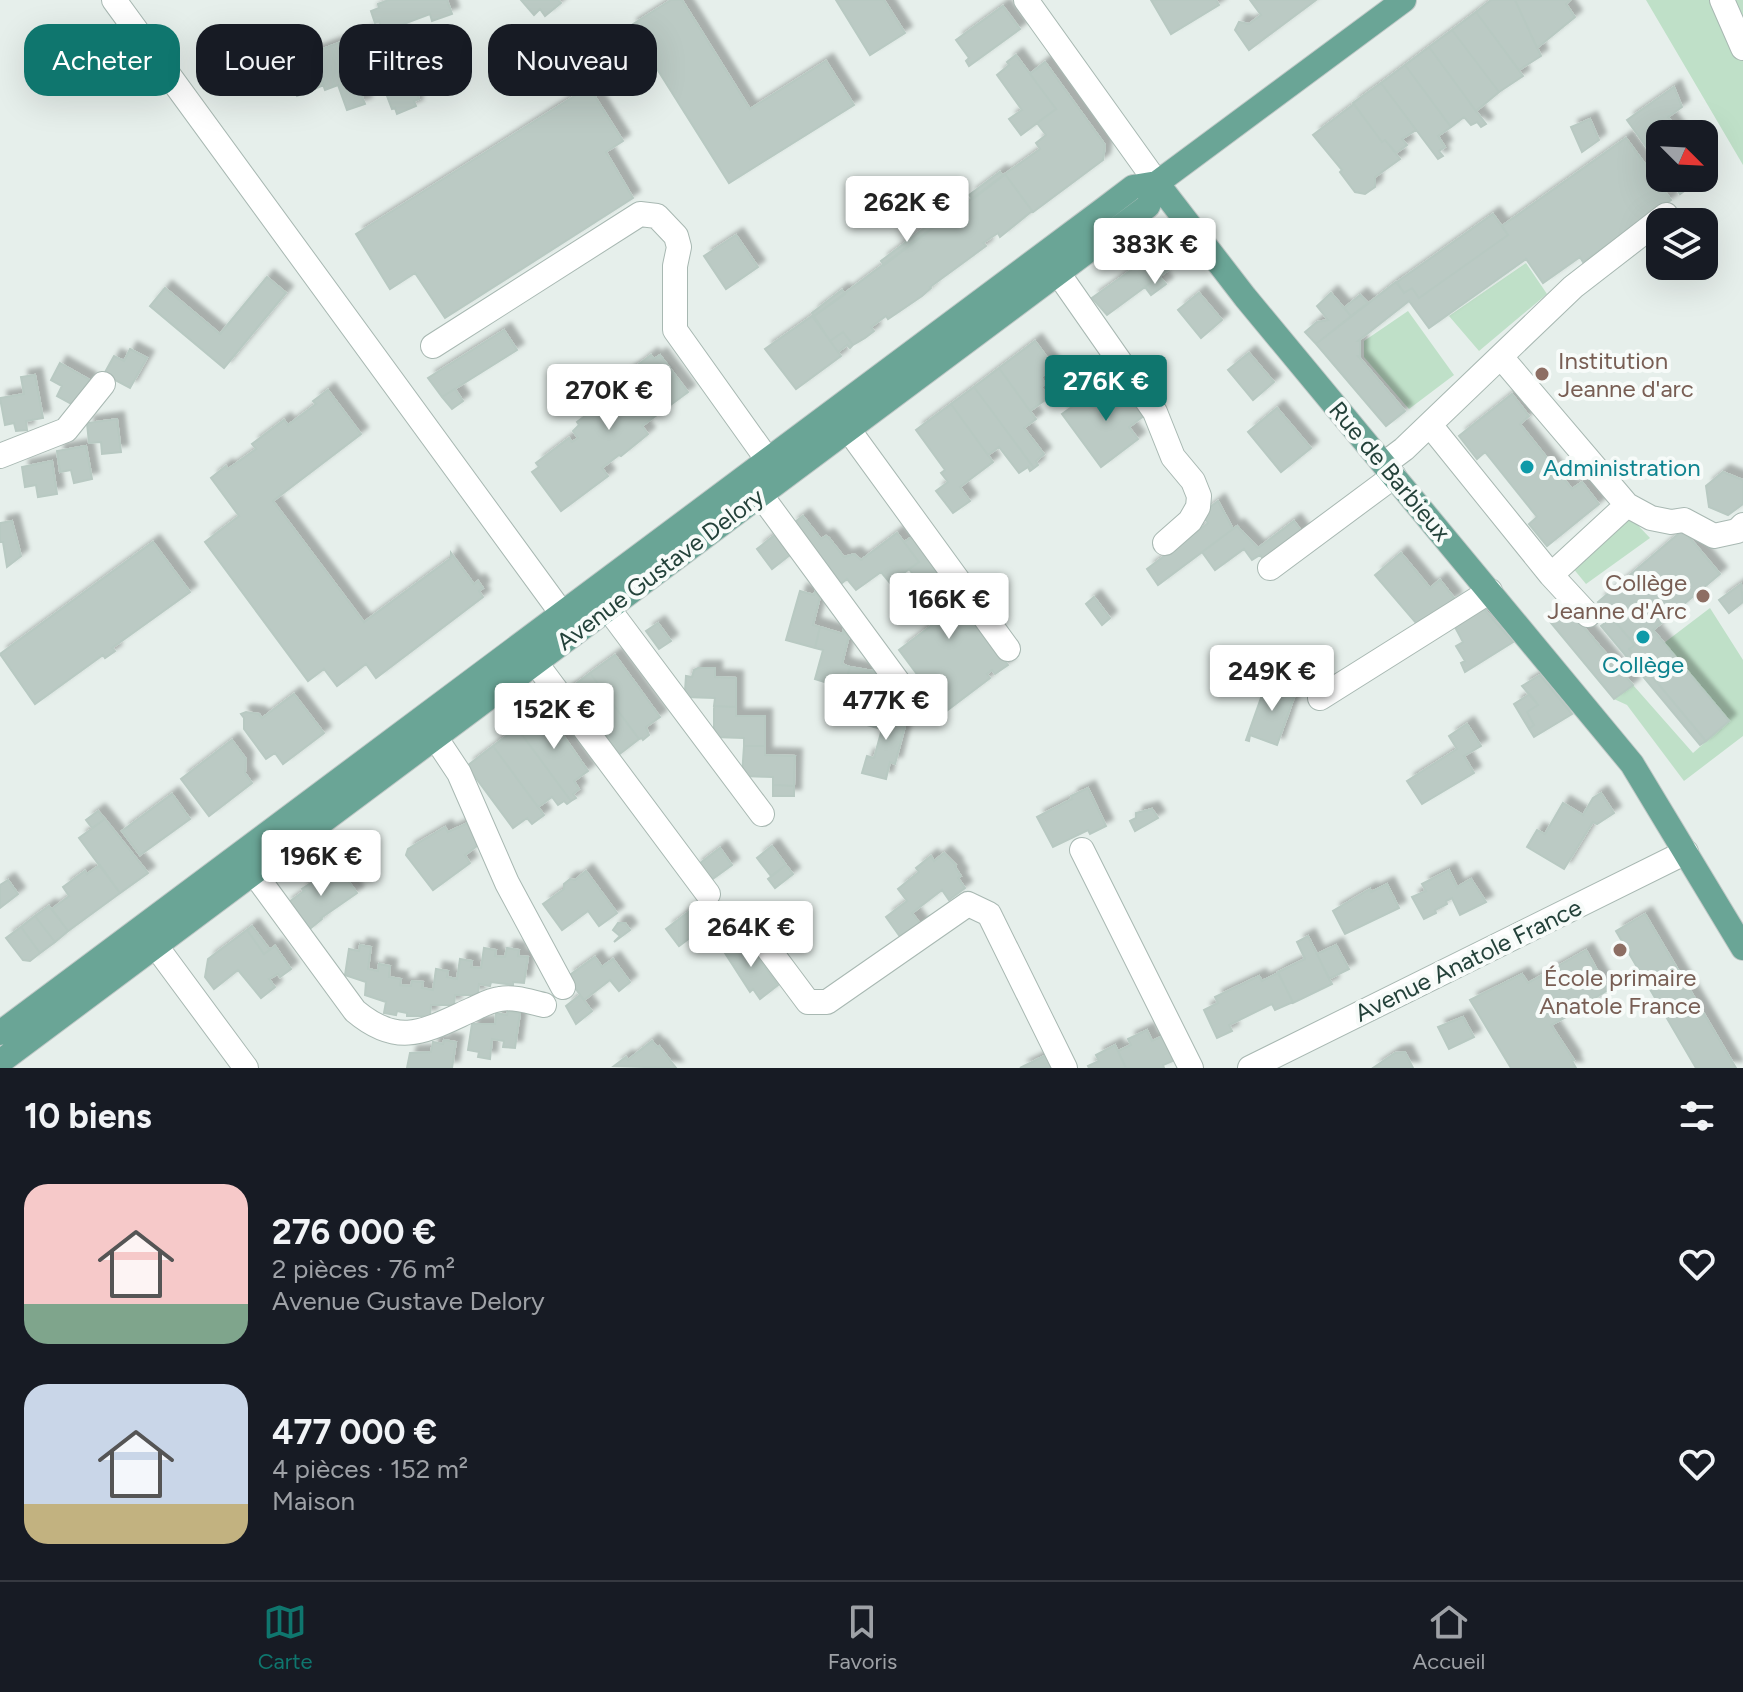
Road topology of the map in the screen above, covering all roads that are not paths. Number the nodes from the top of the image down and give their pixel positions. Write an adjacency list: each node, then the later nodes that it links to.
1 (114, 0): 26 (street)
2 (1026, 0): 6 (street, Rue de Barbieux)
3 (1404, 0): 6 (main road, Avenue Gustave Delory)
4 (1722, 0): 5 (street)
5 (1743, 48)
6 (1157, 183): 8 (main road, Avenue Gustave Delory); 15 (main road, Avenue Gustave Delory); 16 (main road, Rue de Barbieux)
7 (1646, 230): 10 (street)
8 (1058, 273): 13 (main road, Avenue Gustave Delory); 20 (street)
9 (433, 346): 15 (street)
10 (1501, 357): 12 (street); 18 (street)
11 (103, 384): 14 (street)
12 (1430, 425): 16 (street); 22 (street)
13 (848, 429): 17 (main road, Avenue Gustave Delory); 27 (street)
14 (0, 456)
15 (767, 459): 26 (main road, Avenue Gustave Delory)
16 (1389, 470): 21 (street); 23 (main road, Rue de Barbieux)
17 (760, 494): 24 (main road, Avenue Gustave Delory); 30 (street)
18 (1627, 505): 19 (street); 22 (street)
19 (1743, 525)
20 (1165, 543)
21 (1270, 568)
22 (1551, 575): 25 (street)
23 (1490, 591): 29 (street); 35 (main road, Rue de Barbieux)
24 (602, 611): 26 (main road, Avenue Gustave Delory); 32 (street); 33 (street)
25 (1588, 615)
26 (569, 623): 28 (main road, Avenue Gustave Delory); 39 (main road, Avenue Gustave Delory)
27 (1008, 649)
28 (535, 662): 31 (main road, Avenue Gustave Delory); 37 (street)
29 (1320, 698)
30 (915, 705)
31 (435, 737): 36 (main road, Avenue Gustave Delory); 41 (street)
32 (709, 770)
33 (762, 814)
34 (1082, 850): 47 (street)
35 (1686, 852): 40 (main road, Rue de Barbieux); 48 (street, Avenue Anatole France)
36 (254, 873): 39 (main road, Avenue Gustave Delory); 42 (street)
37 (708, 894)
38 (752, 927): 46 (street)
39 (149, 938): 43 (main road, Avenue Gustave Delory); 44 (main road, Avenue Gustave Delory); 45 (street)
40 (1743, 948)
41 (563, 987)
42 (544, 1005)
43 (0, 1033)
44 (0, 1062)
45 (246, 1068)
46 (1065, 1068)
47 (1191, 1068)
48 (1250, 1068)

